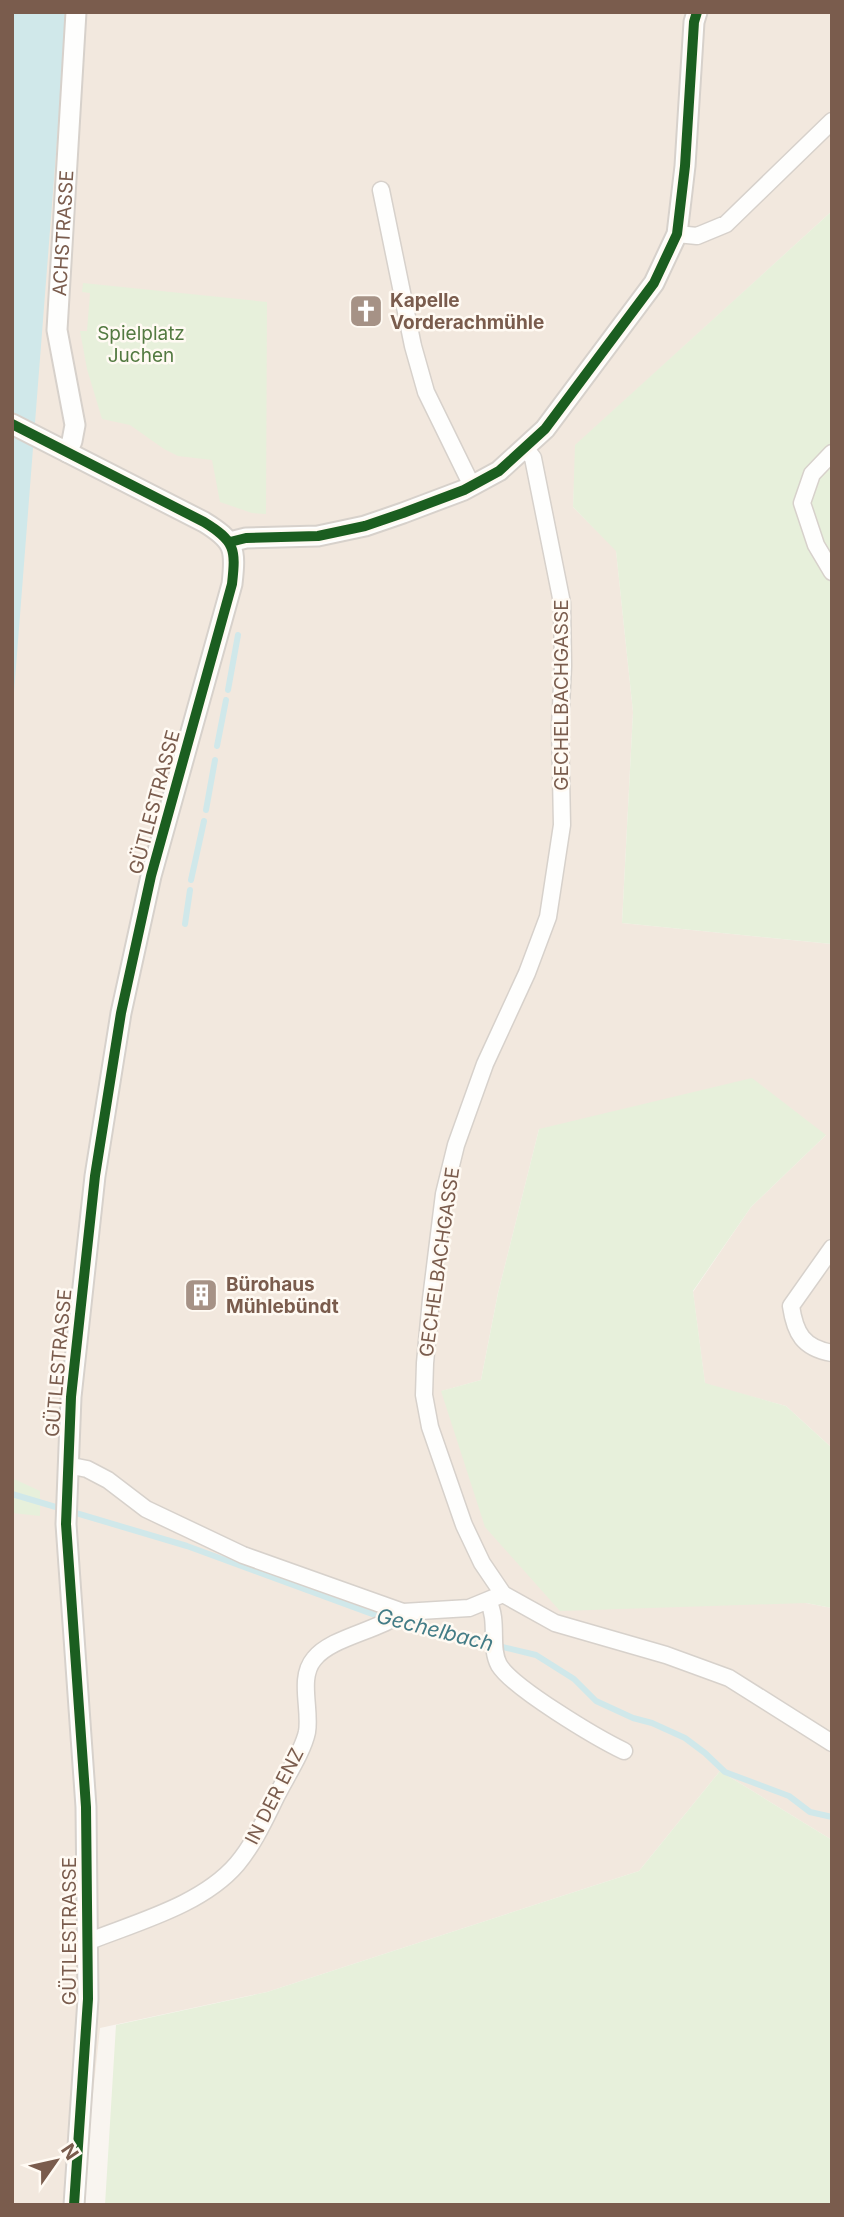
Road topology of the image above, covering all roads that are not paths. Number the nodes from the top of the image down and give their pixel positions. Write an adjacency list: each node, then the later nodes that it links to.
1 (76, 12): 8 (street, ACHSTRASSE)
2 (697, 12): 5 (street)
3 (832, 121): 5 (street)
4 (382, 190): 10 (street)
5 (677, 234): 7 (street)
6 (12, 424): 8 (street)
7 (526, 449): 10 (street); 16 (street, GECHELBACHGASSE)
8 (67, 452): 11 (street)
9 (832, 453): 12 (street)
10 (472, 486): 11 (street)
11 (230, 542): 15 (street, GÜTLESTRASSE)
12 (832, 572)
13 (832, 1248): 14 (street)
14 (832, 1353)
15 (67, 1465): 18 (street, IN DER ENZ); 21 (street, GÜTLESTRASSE)
16 (503, 1594): 17 (street, IN DER ENZ); 19 (street, GECHELBACHGASSE)
17 (488, 1601): 18 (street, IN DER ENZ); 20 (street)
18 (401, 1614): 21 (street, IN DER ENZ)
19 (832, 1743)
20 (624, 1751)
21 (87, 1942): 22 (street, GÜTLESTRASSE)
22 (74, 2205)

